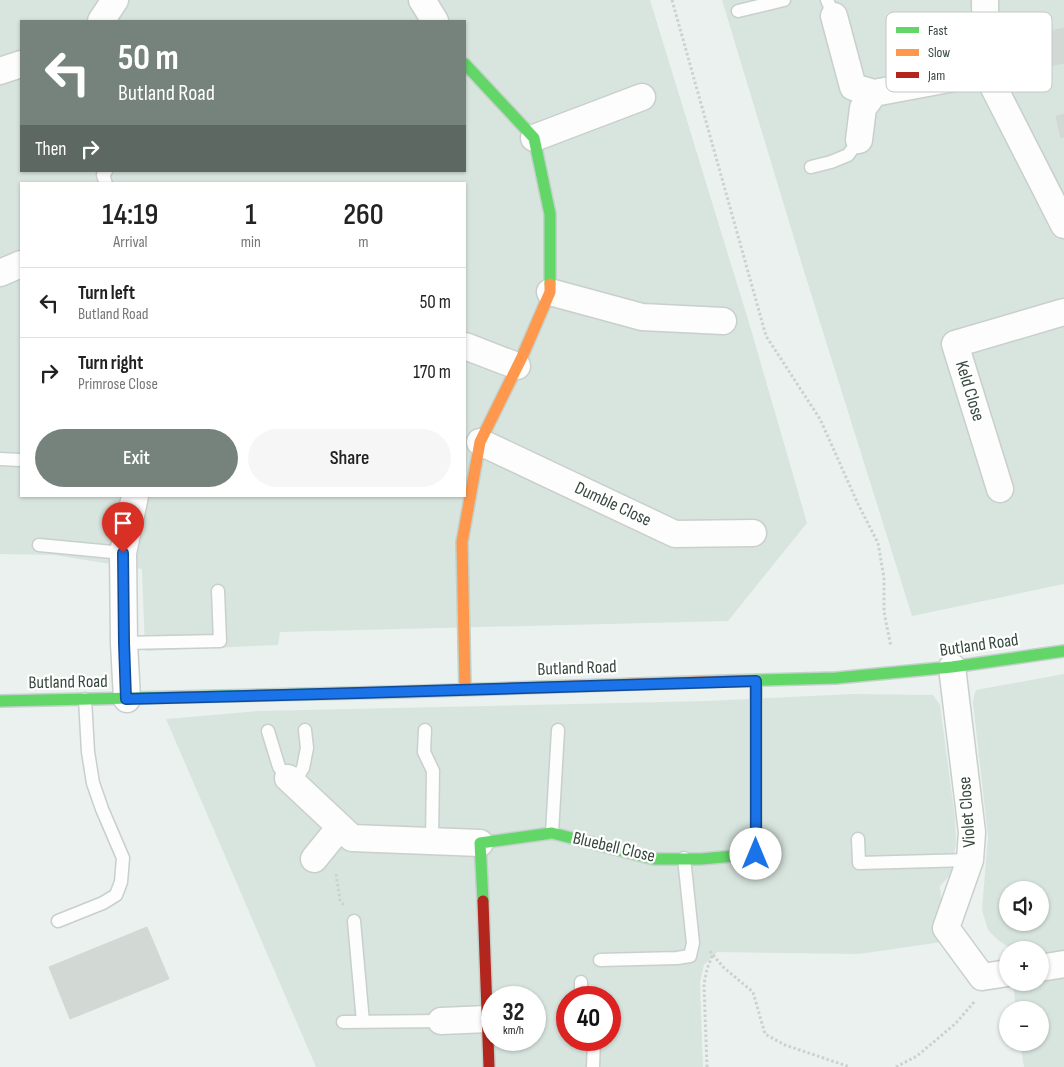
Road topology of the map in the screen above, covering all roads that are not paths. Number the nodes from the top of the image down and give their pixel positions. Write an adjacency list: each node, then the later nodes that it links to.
1 (115, 0): 6 (street)
2 (422, 0): 7 (street)
3 (784, 0): 5 (lane)
4 (830, 8): 13 (street)
5 (738, 11)
6 (102, 20)
7 (434, 20)
8 (20, 64): 10 (street)
9 (466, 65): 15 (street)
10 (0, 71)
11 (886, 91): 13 (street)
12 (996, 92): 18 (street)
13 (874, 93): 16 (street)
14 (642, 97): 15 (street)
15 (534, 138): 21 (street)
16 (859, 140): 17 (lane)
17 (811, 168)
18 (1064, 226)
19 (20, 264): 20 (street)
20 (0, 273)
21 (550, 292): 23 (street); 25 (street)
22 (1064, 312): 29 (street, Keld Close)
23 (723, 321)
24 (466, 346): 25 (street)
25 (518, 366): 26 (street)
26 (480, 442): 31 (street, Dumble Close); 39 (street)
27 (0, 459): 28 (lane)
28 (20, 460)
29 (1000, 490)
30 (135, 497): 33 (street)
31 (753, 533)
32 (39, 545): 33 (lane)
33 (123, 553): 35 (street)
34 (218, 591): 35 (lane)
35 (124, 643): 41 (street)
36 (1064, 651): 37 (street, Butland Road)
37 (952, 667): 38 (street, Butland Road); 53 (street, Violet Close)
38 (756, 681): 39 (street, Butland Road); 52 (street, Bluebell Close)
39 (465, 690): 41 (street, Butland Road)
40 (85, 699): 41 (street, Butland Road); 42 (street, Butland Road); 54 (lane)
41 (126, 699)
42 (0, 701)
43 (305, 730): 47 (lane)
44 (425, 730): 50 (lane)
45 (558, 730): 48 (lane)
46 (268, 731): 47 (lane)
47 (291, 781): 50 (street, Bluebell Close)
48 (552, 833): 51 (street, Bluebell Close); 52 (street, Bluebell Close)
49 (858, 839): 53 (lane)
50 (432, 841): 51 (street, Bluebell Close)
51 (480, 843): 61 (street)
52 (684, 858): 56 (lane)
53 (970, 860): 59 (street, Violet Close)
54 (58, 921)
55 (354, 921): 66 (lane)
56 (600, 960)
57 (1064, 964): 58 (street)
58 (1049, 966)
59 (995, 975)
60 (581, 982): 62 (lane)
61 (486, 986)
62 (581, 986)
63 (481, 1019): 64 (street)
64 (441, 1020): 66 (lane)
65 (343, 1022): 66 (lane)
66 (362, 1022)
67 (489, 1051): 69 (street)
68 (594, 1051): 70 (lane)
69 (489, 1067)
70 (593, 1067)

